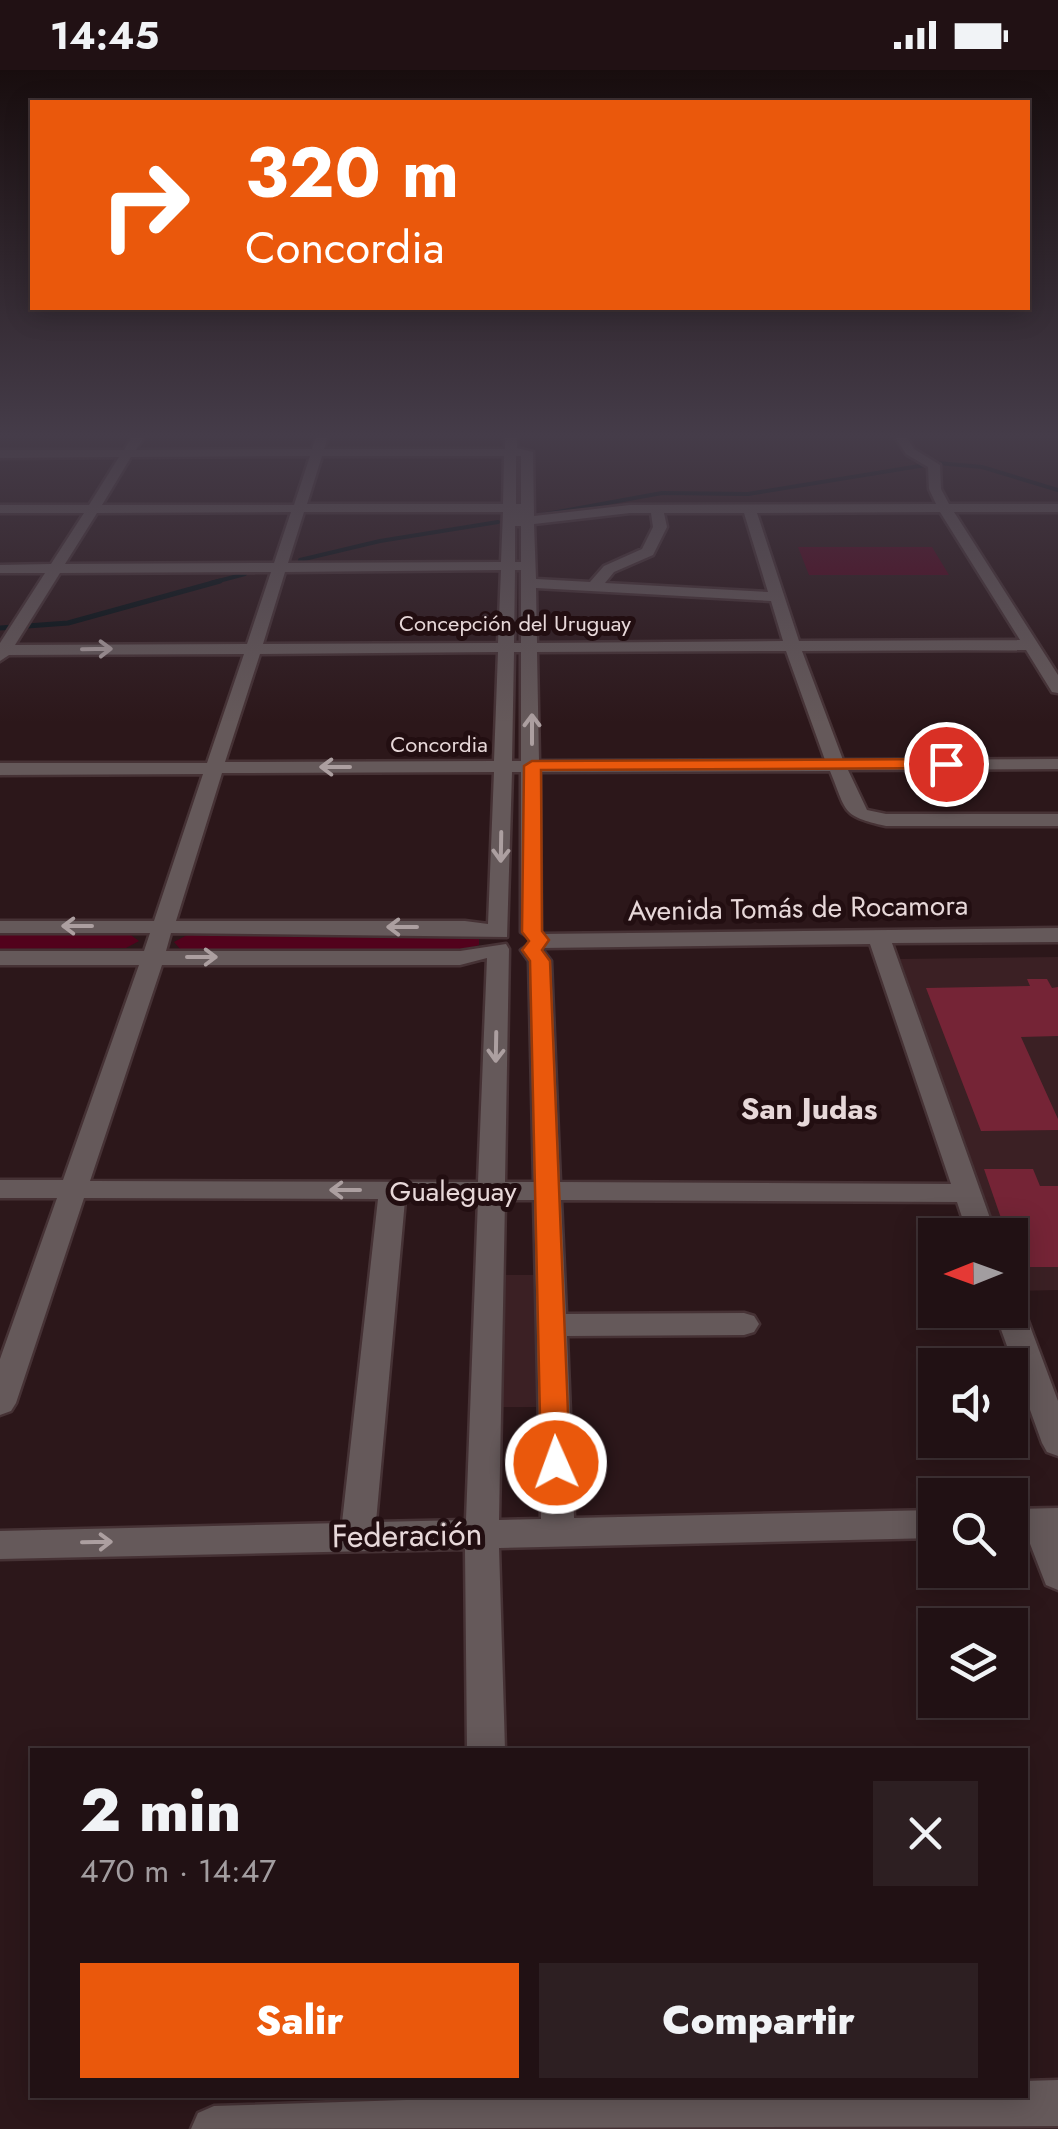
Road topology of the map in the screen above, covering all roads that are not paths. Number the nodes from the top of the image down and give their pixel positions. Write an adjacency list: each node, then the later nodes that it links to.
1 (80, 530): 11 (street)
2 (293, 530): 9 (street)
3 (515, 530): 8 (street)
4 (521, 530): 12 (street)
5 (659, 530): 13 (street)
6 (756, 530): 14 (street)
7 (958, 530): 20 (street)
8 (509, 566): 9 (street); 12 (street); 16 (street)
9 (280, 567): 11 (street); 18 (street)
10 (0, 570): 11 (street)
11 (55, 570): 19 (street)
12 (530, 574): 13 (street); 17 (street)
13 (594, 586): 14 (street)
14 (778, 596): 15 (street)
15 (790, 644): 17 (street, Concepción del Uruguay); 20 (street, Concepción del Uruguay); 24 (street)
16 (506, 645): 17 (street, Concepción del Uruguay); 18 (street, Concepción del Uruguay); 25 (street)
17 (532, 645): 26 (street, one-way to 17)
18 (253, 648): 19 (street, Concepción del Uruguay, one-way to 18); 27 (street)
19 (1, 652)
20 (1035, 652): 21 (street, Concepción del Uruguay); 22 (street)
21 (1058, 658)
22 (1058, 688)
23 (1058, 764): 24 (street, Concordia)
24 (834, 765): 26 (street, Concordia); 29 (street)
25 (503, 766): 26 (street, Concordia); 27 (street, Concordia, one-way to 27); 34 (street, one-way to 34)
26 (532, 766): 35 (street)
27 (214, 768): 28 (street, Concordia); 31 (street)
28 (0, 769)
29 (1058, 820)
30 (0, 926): 31 (street, one-way to 30)
31 (162, 926): 34 (street, one-way to 31); 36 (street)
32 (1058, 935): 33 (street, Avenida Tomás de Rocamora)
33 (879, 937): 35 (street, Avenida Tomás de Rocamora); 43 (street)
34 (499, 941): 35 (street, Avenida Tomás de Rocamora); 36 (street, one-way to 34); 41 (street, one-way to 41)
35 (534, 941): 42 (street)
36 (153, 957): 37 (street); 39 (street)
37 (0, 958)
38 (0, 1189): 39 (street, Gualeguay)
39 (72, 1190): 40 (street, Gualeguay, one-way to 39); 48 (street)
40 (392, 1190): 41 (street, Gualeguay); 54 (street)
41 (494, 1191): 42 (street, Gualeguay); 53 (street)
42 (547, 1191): 43 (street, Gualeguay); 46 (street)
43 (966, 1193): 44 (street)
44 (976, 1218)
45 (744, 1324): 46 (street)
46 (552, 1325): 52 (street)
47 (1016, 1328): 49 (street)
48 (0, 1403)
49 (1058, 1443)
50 (1036, 1522): 56 (street)
51 (918, 1524): 52 (street, Federación)
52 (558, 1532): 53 (street, Federación)
53 (482, 1533): 54 (street, Federación); 57 (street)
54 (358, 1536): 55 (street, Federación, one-way to 54)
55 (0, 1545)
56 (1058, 1575)
57 (486, 1748)
58 (1058, 2103): 59 (street)
59 (493, 2116): 60 (street)
60 (214, 2129)

